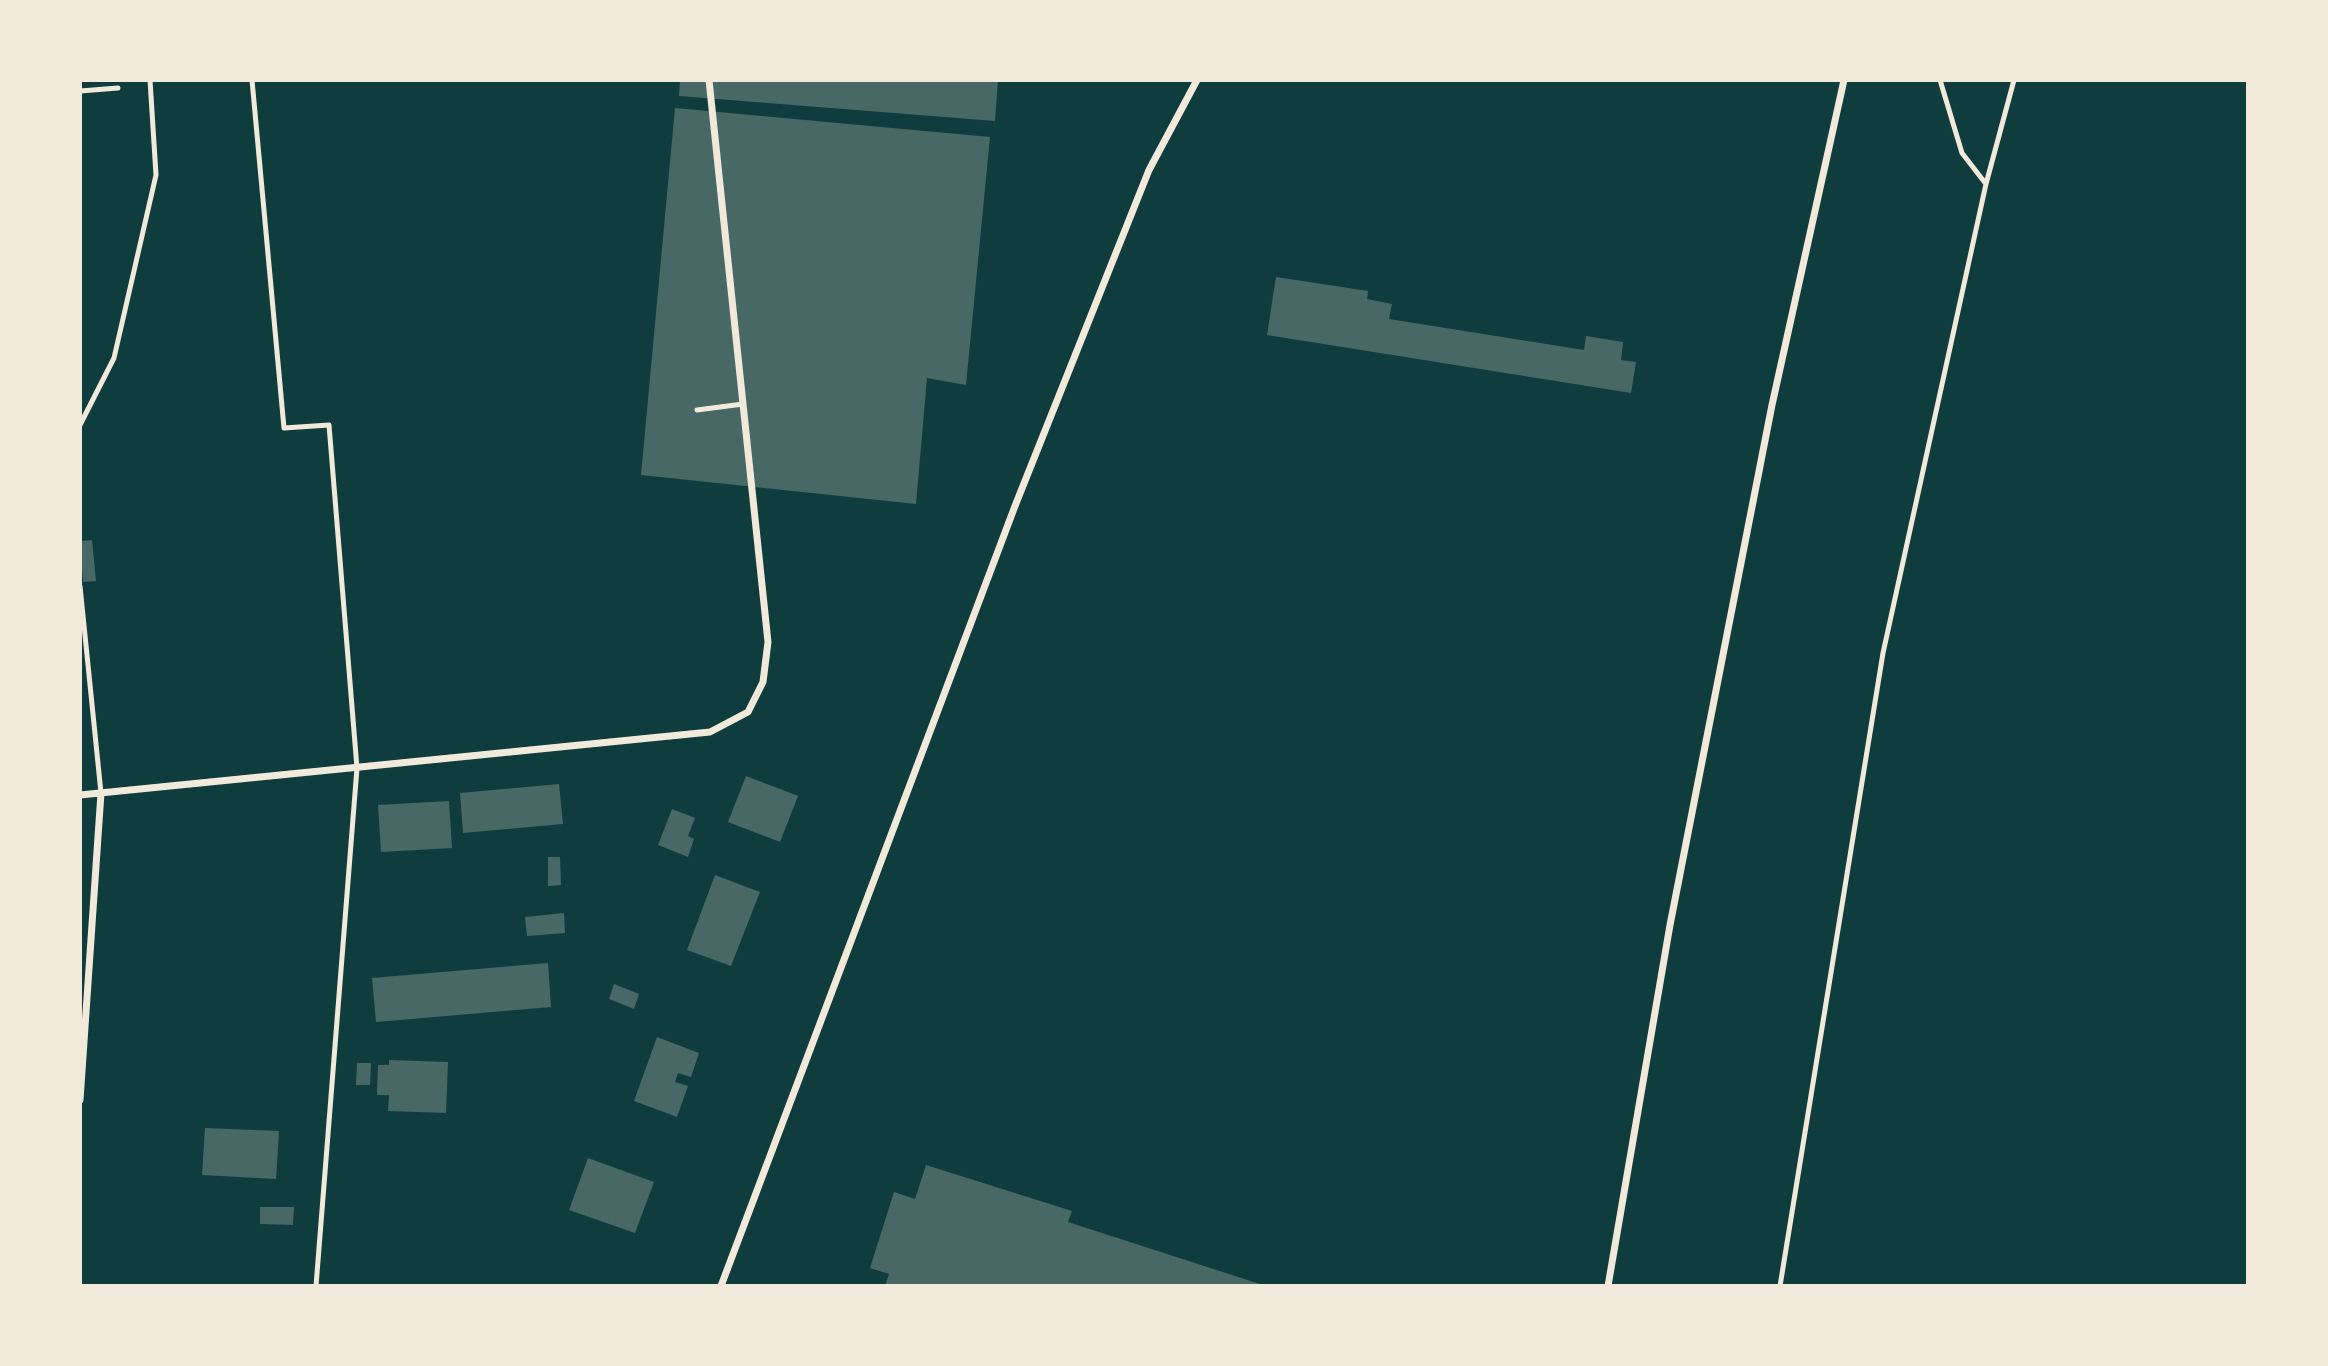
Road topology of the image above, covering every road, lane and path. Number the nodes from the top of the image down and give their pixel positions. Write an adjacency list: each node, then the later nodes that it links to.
1 (150, 80): 13 (lane)
2 (252, 80): 15 (lane)
3 (709, 80): 11 (street)
4 (1197, 80): 20 (street)
5 (1844, 80): 21 (street)
6 (1940, 80): 10 (lane)
7 (2014, 80): 10 (lane)
8 (118, 88): 9 (lane)
9 (80, 91)
10 (1986, 184): 22 (lane)
11 (743, 404): 12 (lane); 15 (street)
12 (697, 410)
13 (80, 425)
14 (80, 586): 16 (lane)
15 (357, 768): 16 (street); 19 (lane)
16 (101, 793): 17 (street); 18 (street)
17 (80, 795)
18 (80, 1100)
19 (316, 1286)
20 (721, 1286)
21 (1608, 1286)
22 (1780, 1286)

